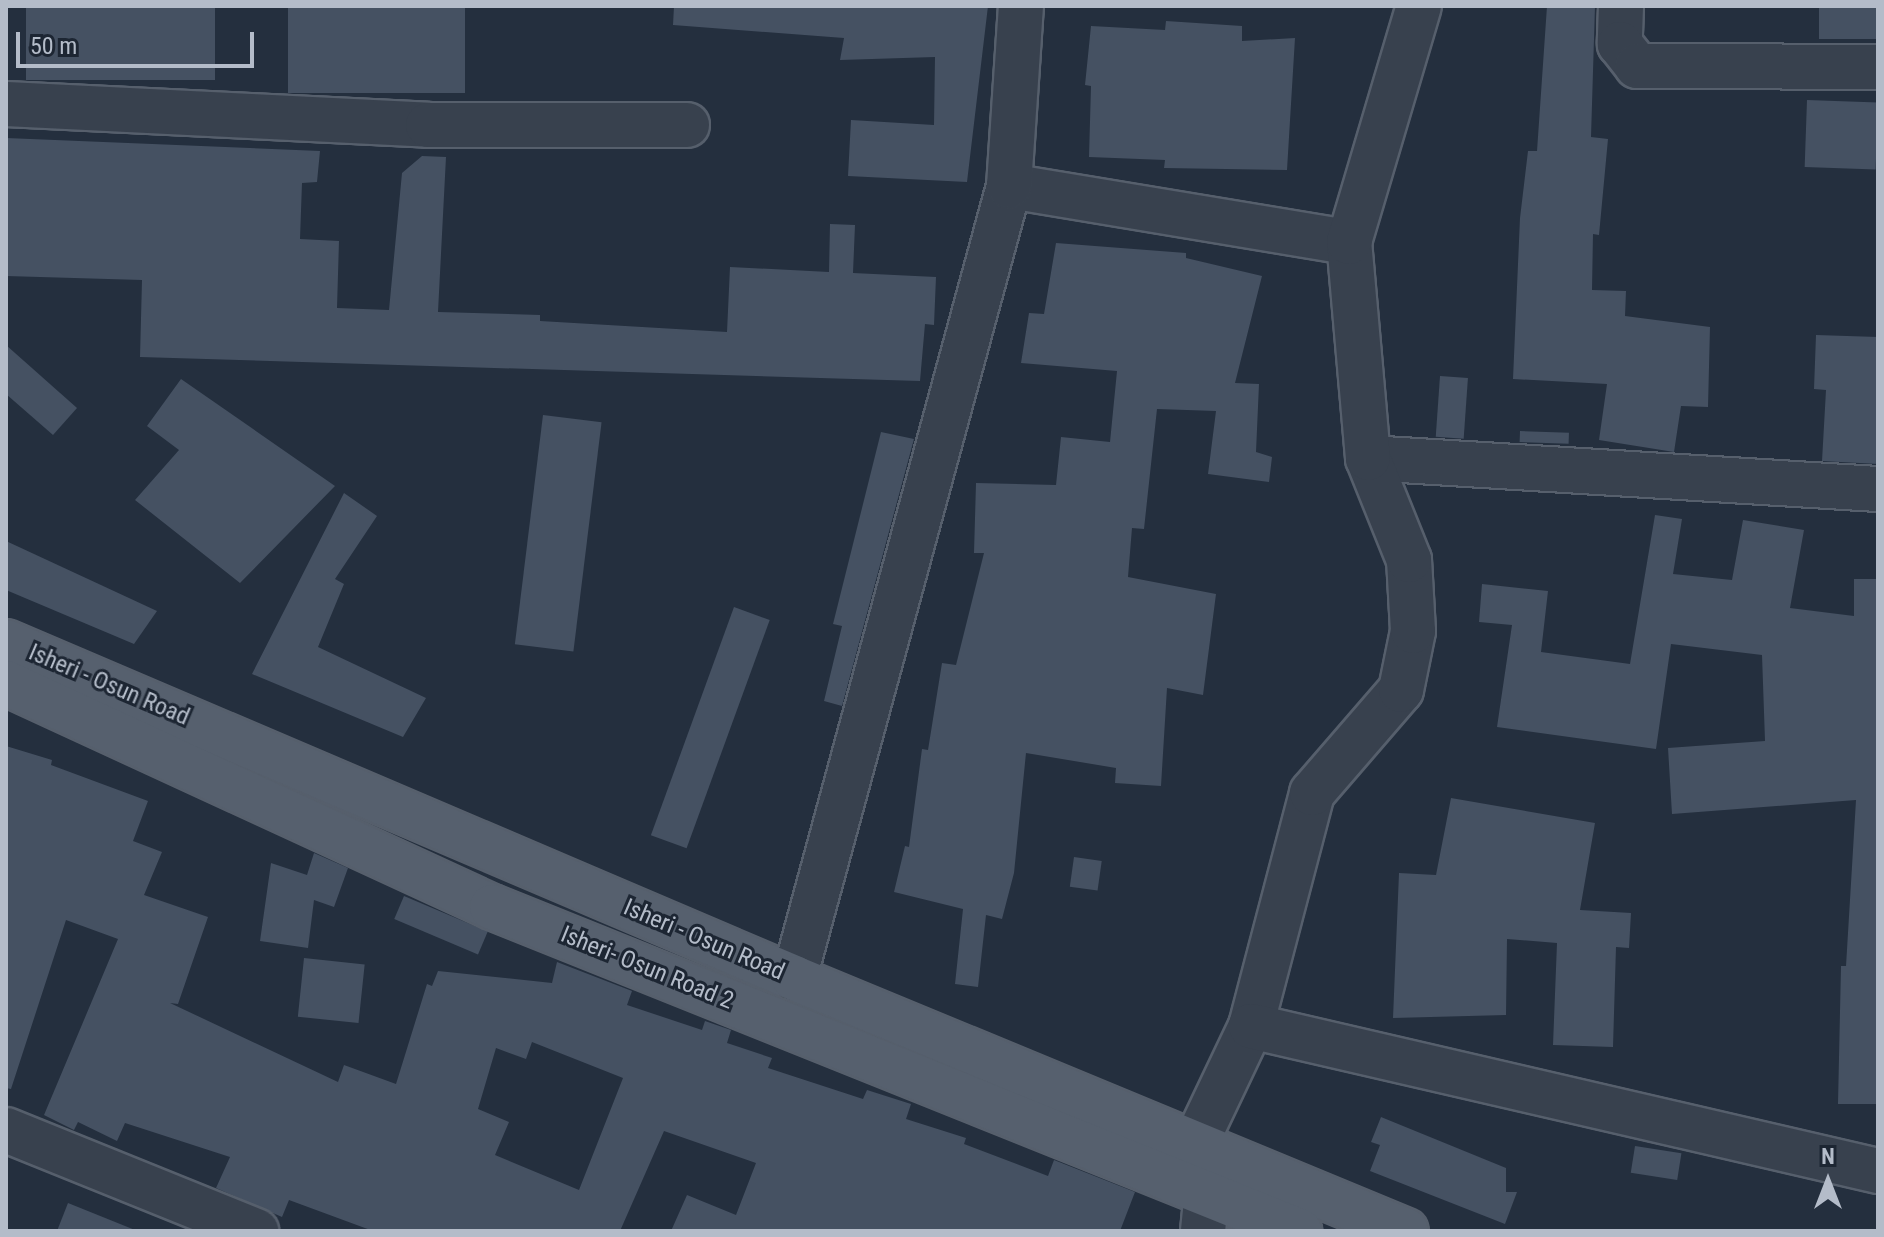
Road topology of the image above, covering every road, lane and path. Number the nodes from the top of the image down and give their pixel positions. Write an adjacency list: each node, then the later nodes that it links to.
1 (1021, 6): 7 (street)
2 (1419, 6): 8 (street)
3 (1621, 6): 4 (street)
4 (1878, 67)
5 (6, 104): 6 (street)
6 (687, 125)
7 (1009, 186): 8 (street); 13 (street)
8 (1349, 242): 9 (street)
9 (1368, 458): 10 (street); 14 (street)
10 (1878, 489)
11 (6, 642): 13 (main road, Isheri - Osun Road)
12 (6, 683): 17 (main road, Isheri- Osun Road 2)
13 (794, 978): 17 (main road, Isheri - Osun Road)
14 (1251, 1026): 16 (street); 17 (street)
15 (6, 1130): 18 (street)
16 (1878, 1171)
17 (1207, 1180): 19 (main road, Isheri- Osun Road 2); 20 (main road, Isheri - Osun Road)
18 (256, 1231)
19 (1299, 1231)
20 (1406, 1231)

